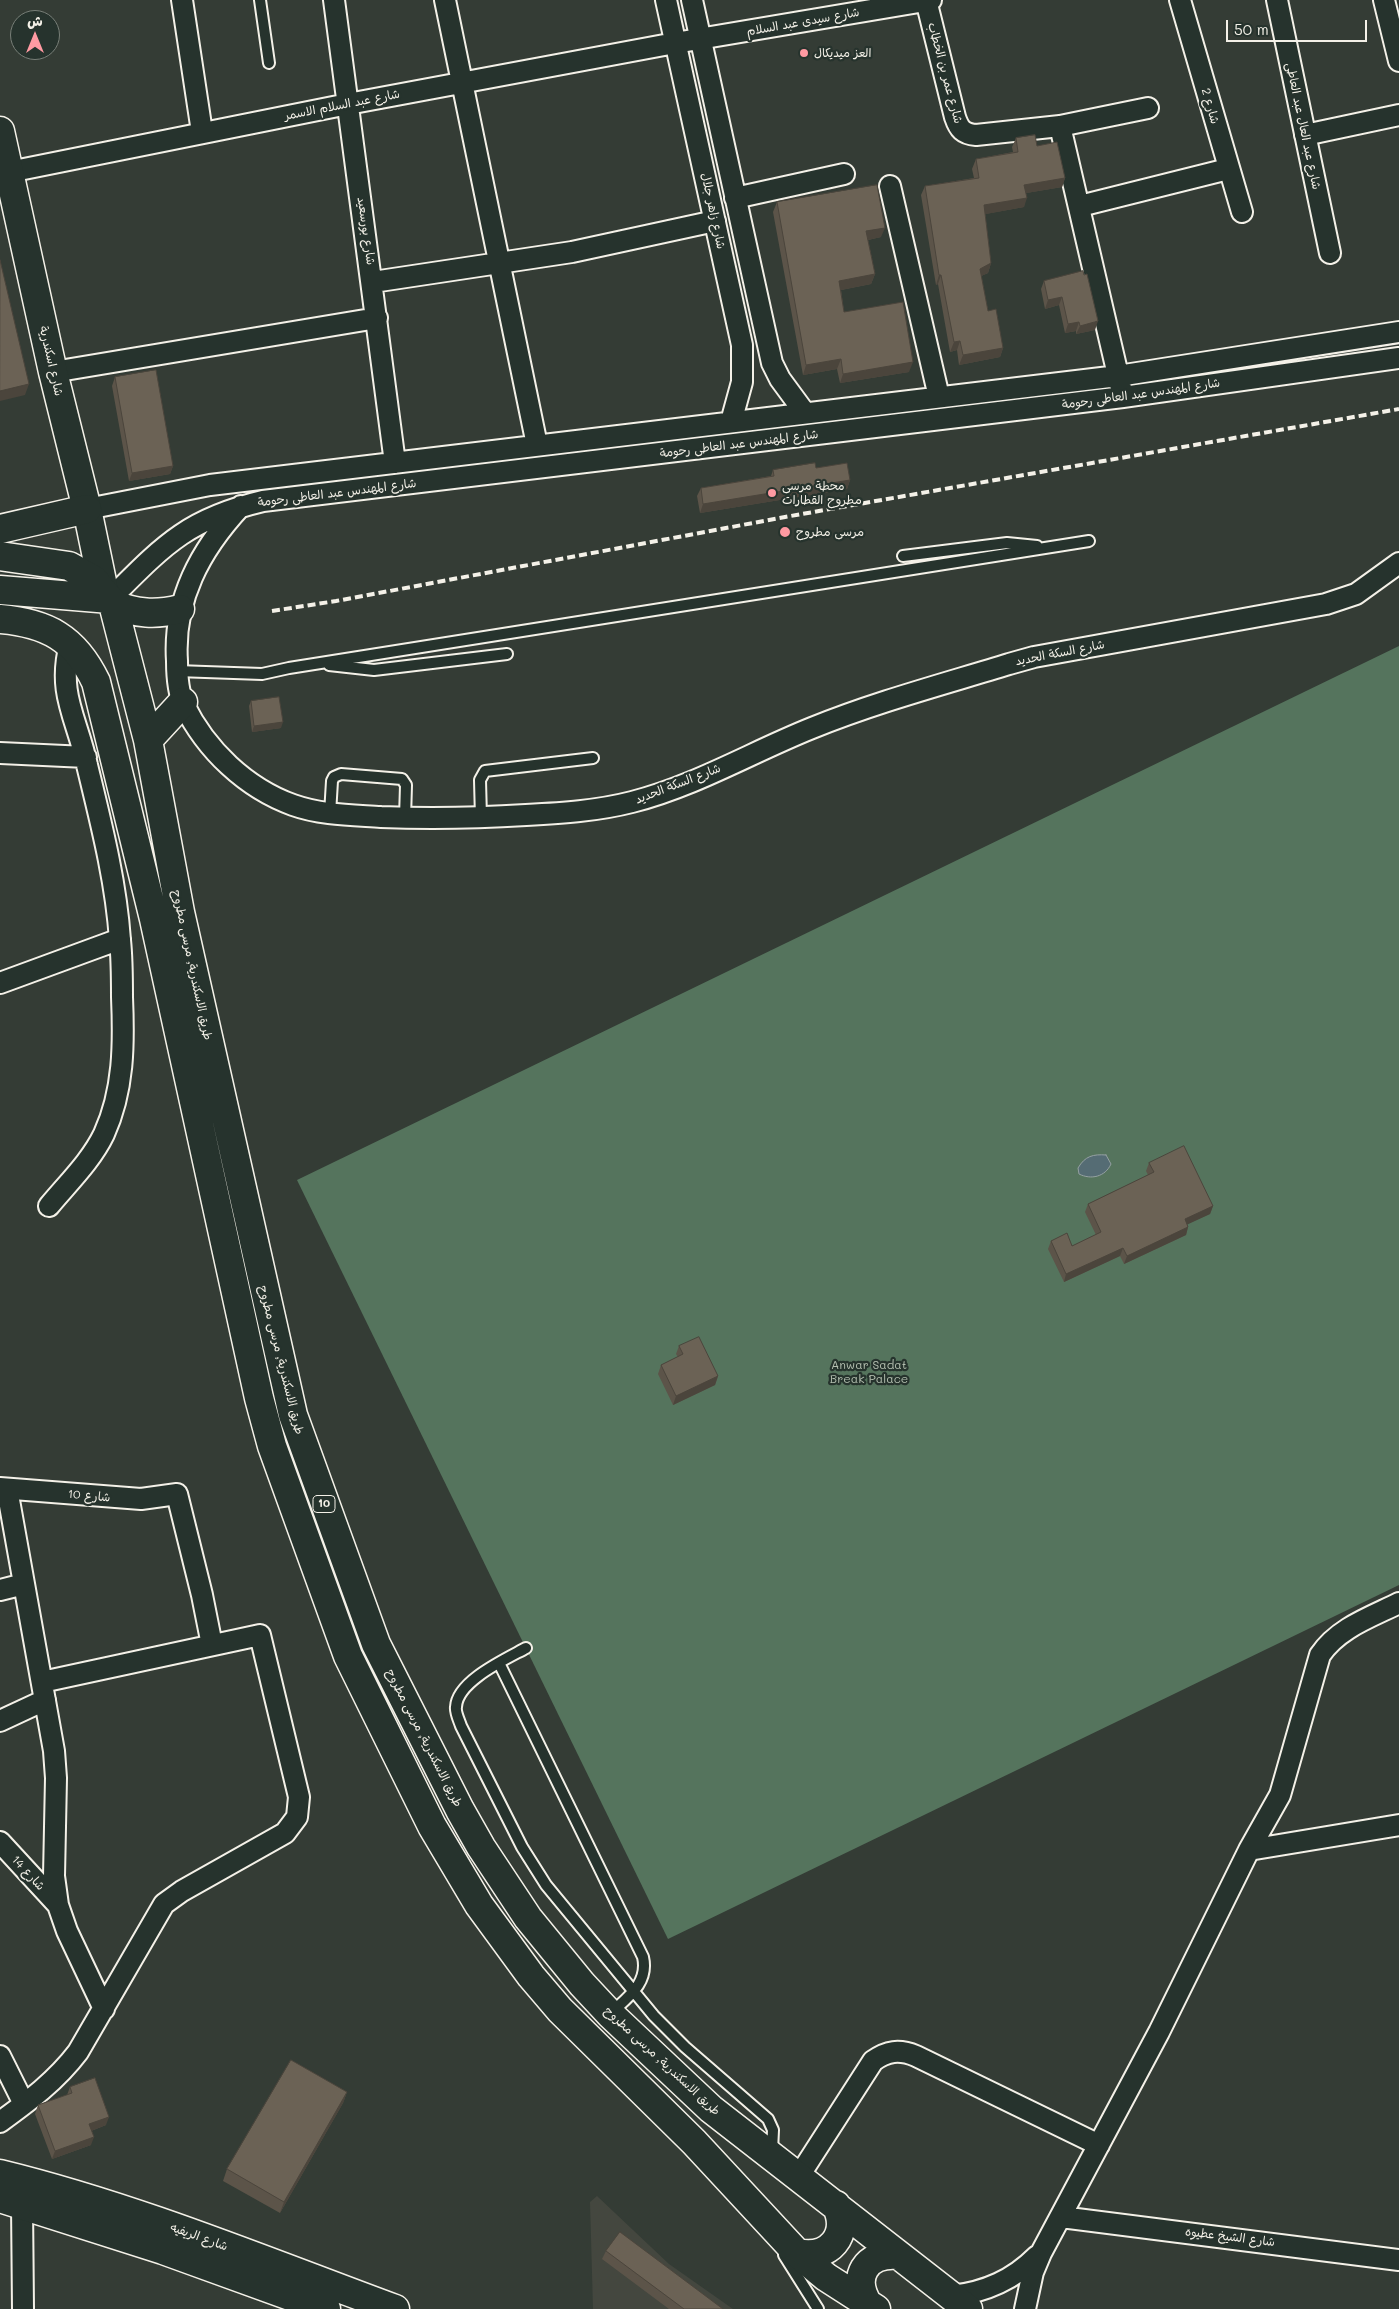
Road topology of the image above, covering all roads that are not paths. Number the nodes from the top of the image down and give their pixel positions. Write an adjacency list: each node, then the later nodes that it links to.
1 (182, 0): 21 (street)
2 (260, 0): 14 (lane)
3 (334, 0): 16 (street, شارع بورسعيد)
4 (446, 0): 15 (street)
5 (666, 0): 12 (street, شارع زاهر جلال)
6 (692, 0): 11 (street, شارع زاهر جلال)
7 (928, 0): 11 (street, شارع سيدى عبد السلام); 19 (street, شارع عمر بن الخطاب)
8 (1180, 0): 23 (street, شارع 2)
9 (1277, 0): 22 (street, شارع عبد العال عبد العاطى)
10 (1384, 0): 13 (street)
11 (701, 39): 12 (street, شارع سيدى عبد السلام); 27 (street, شارع زاهر جلال)
12 (676, 43): 15 (street, شارع عبد السلام الاسمر); 30 (street, شارع زاهر جلال)
13 (1399, 61)
14 (269, 63)
15 (462, 83): 16 (street, شارع عبد السلام الاسمر); 32 (street)
16 (348, 104): 21 (street, شارع عبد السلام الاسمر); 33 (street, شارع بورسعيد)
17 (1148, 108): 19 (street)
18 (1399, 115): 22 (street)
19 (1060, 126): 28 (street)
20 (0, 131): 24 (main road, شارع اسكندرية)
21 (202, 132): 24 (street, شارع عبد السلام الاسمر)
22 (1305, 135): 31 (street, شارع عبد العال عبد العاطى)
23 (1228, 169): 28 (street); 29 (street, شارع 2)
24 (9, 172): 37 (main road, شارع اسكندرية)
25 (844, 174): 27 (street)
26 (890, 186): 39 (street)
27 (735, 198): 41 (street, شارع زاهر جلال)
28 (1080, 206): 38 (street)
29 (1242, 212)
30 (715, 221): 32 (street); 42 (street, شارع زاهر جلال)
31 (1330, 253)
32 (500, 265): 33 (street); 44 (street)
33 (373, 282): 34 (street, شارع بورسعيد)
34 (377, 318): 37 (street); 46 (street, شارع بورسعيد)
35 (1399, 332): 38 (street, شارع المهندس عبد العاطى رحومة)
36 (1399, 358): 40 (street, شارع المهندس عبد العاطى رحومة)
37 (53, 372): 48 (main road, شارع اسكندرية)
38 (1118, 376): 39 (street, شارع المهندس عبد العاطى رحومة); 40 (street)
39 (938, 397): 41 (street, شارع المهندس عبد العاطى رحومة)
40 (1123, 398): 45 (street, شارع المهندس عبد العاطى رحومة)
41 (805, 413): 42 (street, شارع المهندس عبد العاطى رحومة)
42 (731, 422): 43 (street, شارع المهندس عبد العاطى رحومة)
43 (648, 433): 44 (street, شارع المهندس عبد العاطى رحومة); 45 (street)
44 (536, 446): 46 (street, شارع المهندس عبد العاطى رحومة)
45 (650, 454): 47 (street, شارع المهندس عبد العاطى رحومة)
46 (395, 463): 48 (street, شارع المهندس عبد العاطى رحومة)
47 (241, 506): 56 (street, شارع المهندس عبد العاطى رحومة); 57 (street, شارع السكة الحديد)
48 (88, 509): 49 (main road); 56 (main road, شارع اسكندرية)
49 (0, 529)
50 (1090, 541): 51 (lane)
51 (1052, 547): 53 (lane); 61 (lane)
52 (0, 556): 56 (main road)
53 (903, 556)
54 (1399, 563): 70 (street, شارع السكة الحديد)
55 (0, 590): 56 (main road)
56 (109, 598): 57 (main road); 64 (main road, طريق الاسكندرية, مرسى مطروح / 10)
57 (180, 610): 62 (street, شارع السكة الحديد)
58 (0, 620): 59 (main road, 10)
59 (70, 644): 66 (street); 99 (main road, 10)
60 (507, 654): 61 (lane)
61 (316, 664): 62 (lane)
62 (177, 671): 63 (street, شارع السكة الحديد)
63 (183, 702): 64 (main road); 68 (street, شارع السكة الحديد)
64 (148, 740): 89 (main road, طريق الاسكندرية, مرسى مطروح / 10)
65 (0, 753): 66 (street)
66 (86, 757): 71 (street)
67 (593, 758): 70 (lane)
68 (330, 814): 69 (street, شارع السكة الحديد); 69 (lane)
69 (405, 818): 70 (street, شارع السكة الحديد)
70 (481, 818)
71 (120, 939): 72 (street); 73 (street)
72 (0, 983)
73 (49, 1206)
74 (4, 1489): 75 (street); 78 (street, شارع 10)
75 (24, 1584): 76 (street); 81 (street)
76 (0, 1590)
77 (1399, 1603): 84 (street)
78 (212, 1645): 81 (street); 88 (street)
79 (526, 1648): 80 (lane)
80 (499, 1663): 87 (lane); 87 (lane)
81 (44, 1691): 82 (street); 86 (street)
82 (0, 1721)
83 (1399, 1825): 84 (street)
84 (1249, 1850): 93 (street)
85 (3, 1853): 86 (street, شارع 14)
86 (58, 1905): 88 (street)
87 (634, 1992): 89 (lane); 94 (lane)
88 (104, 2009): 91 (street)
89 (610, 2014): 94 (main road, طريق الاسكندرية, مرسى مطروح / 10)
90 (0, 2056): 91 (street)
91 (24, 2104): 92 (street)
92 (0, 2122)
93 (1099, 2145): 96 (street); 100 (street)
94 (772, 2155): 96 (main road, طريق الاسكندرية, مرسى مطروح / 10)
95 (0, 2174): 101 (main road, شارع الريفيه)
96 (799, 2176): 98 (main road, طريق الاسكندرية, مرسى مطروح / 10)
97 (11, 2201): 101 (main road, شارع الريفيه); 108 (street)
98 (836, 2204): 102 (main road); 104 (main road, طريق الاسكندرية, مرسى مطروح / 10)
99 (757, 2211): 102 (main road, 10); 111 (lane)
100 (1061, 2217): 103 (street); 105 (street, شارع الشيخ عطيوه)
101 (168, 2238): 109 (main road, شارع الريفيه); 110 (main road, شارع الريفيه)
102 (797, 2253): 107 (main road, 10)
103 (1040, 2253): 106 (street); 112 (street)
104 (897, 2255): 106 (main road, طريق الاسكندرية, مرسى مطروح / 10); 107 (main road)
105 (1399, 2260)
106 (960, 2302)
107 (872, 2306)
108 (23, 2309)
109 (326, 2309)
110 (395, 2309)
111 (818, 2309)
112 (1025, 2309)

